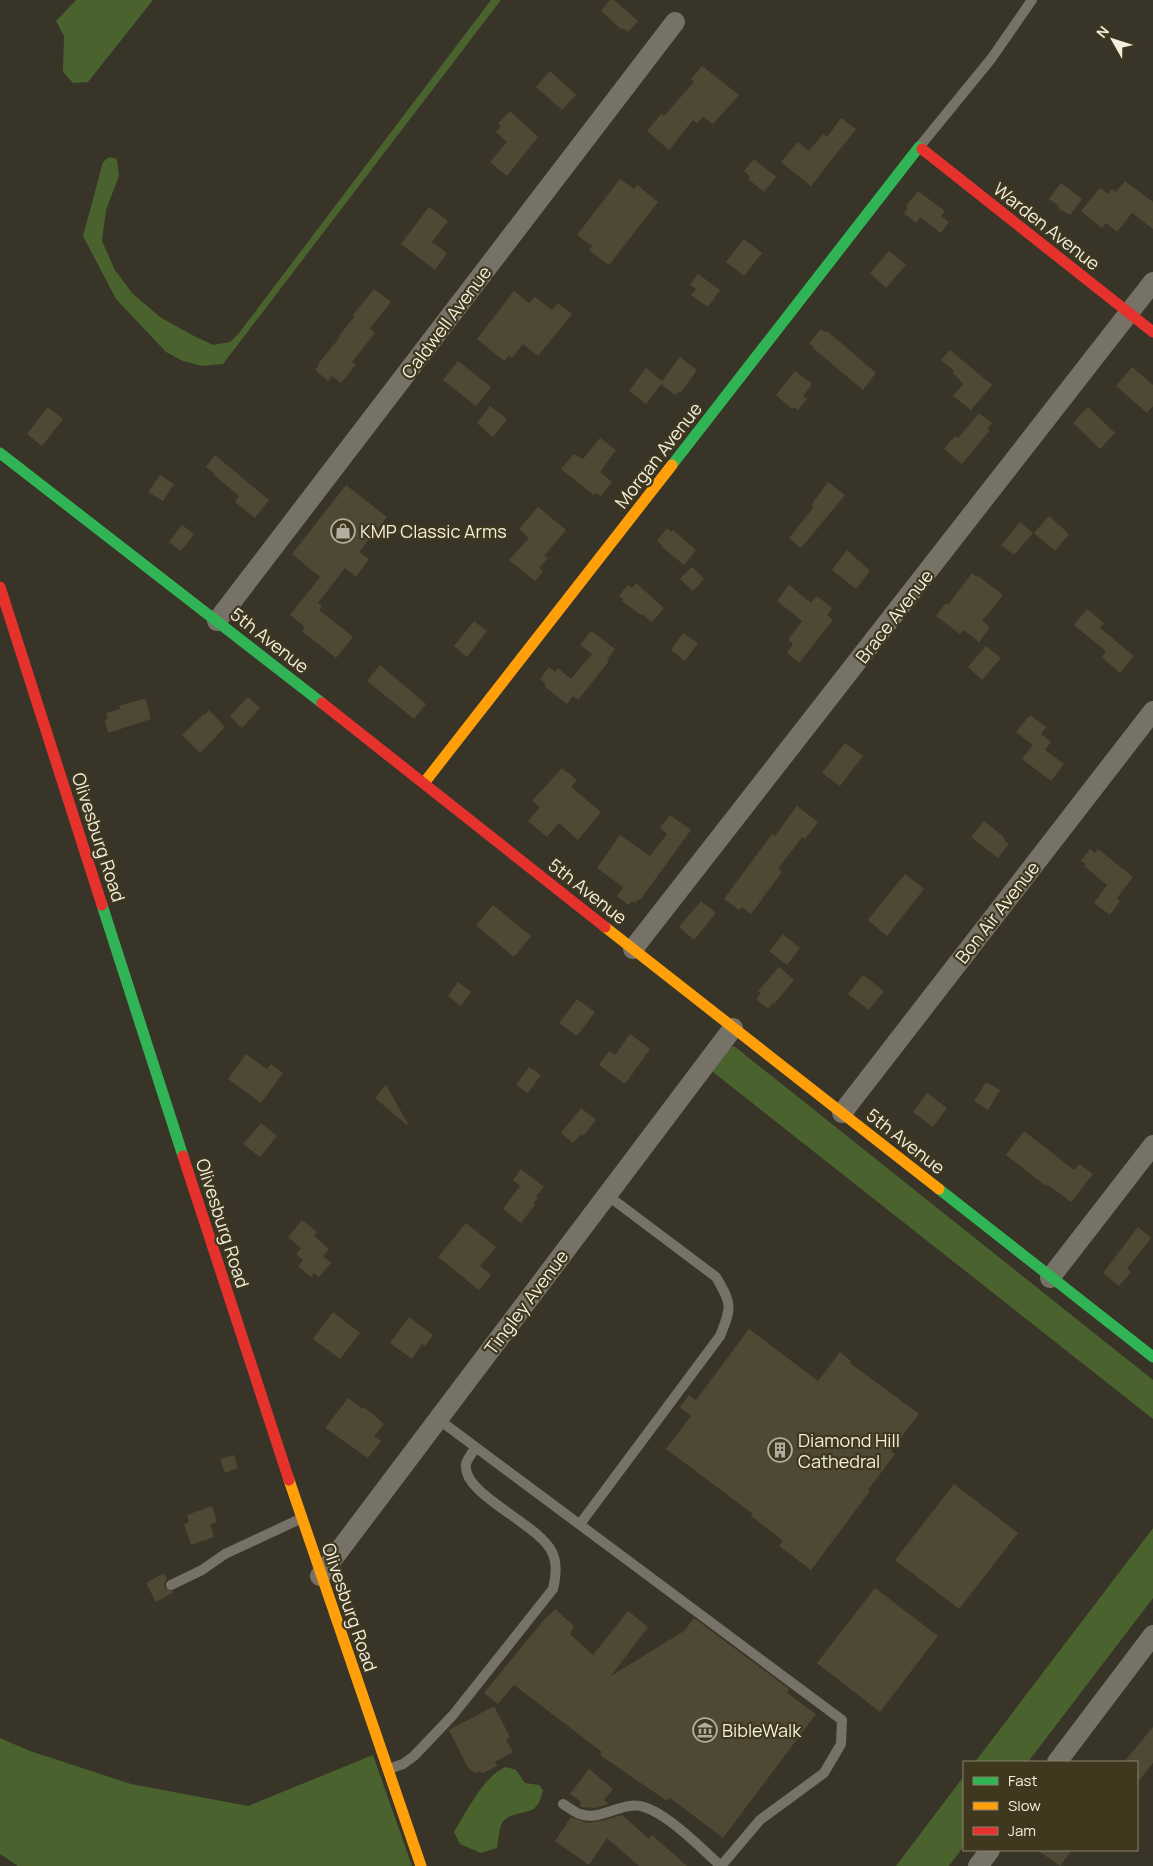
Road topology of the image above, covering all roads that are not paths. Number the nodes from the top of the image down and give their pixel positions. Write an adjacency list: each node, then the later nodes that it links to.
1 (1032, 0): 3 (lane)
2 (675, 22): 9 (street, Caldwell Avenue)
3 (919, 147): 5 (street, Warden Avenue); 11 (street, Morgan Avenue)
4 (1153, 282): 5 (street, Brace Avenue)
5 (1128, 312): 6 (street, Warden Avenue); 12 (street, Brace Avenue)
6 (1153, 332)
7 (0, 453): 9 (street, 5th Avenue)
8 (0, 587): 21 (street, Olivesburg Road)
9 (217, 621): 11 (street, 5th Avenue)
10 (1153, 710): 14 (street, Bon Air Avenue)
11 (424, 783): 12 (street, 5th Avenue)
12 (633, 949): 13 (street, 5th Avenue)
13 (733, 1028): 14 (street, 5th Avenue); 16 (street, Tingley Avenue)
14 (842, 1113): 17 (street, 5th Avenue)
15 (1153, 1145): 17 (street)
16 (607, 1195): 19 (street, Tingley Avenue); 22 (lane)
17 (1050, 1278): 18 (street, 5th Avenue)
18 (1153, 1357)
19 (438, 1419): 20 (lane); 23 (street, Tingley Avenue)
20 (475, 1448): 22 (lane); 27 (lane)
21 (301, 1518): 23 (street, Olivesburg Road); 24 (lane)
22 (580, 1524): 31 (lane)
23 (320, 1576): 27 (street, Olivesburg Road)
24 (171, 1585)
25 (1153, 1636): 26 (street)
26 (1058, 1761)
27 (388, 1770): 30 (street, Olivesburg Road)
28 (563, 1804): 31 (lane)
29 (989, 1851): 32 (street)
30 (421, 1866)
31 (721, 1866)
32 (978, 1866)

